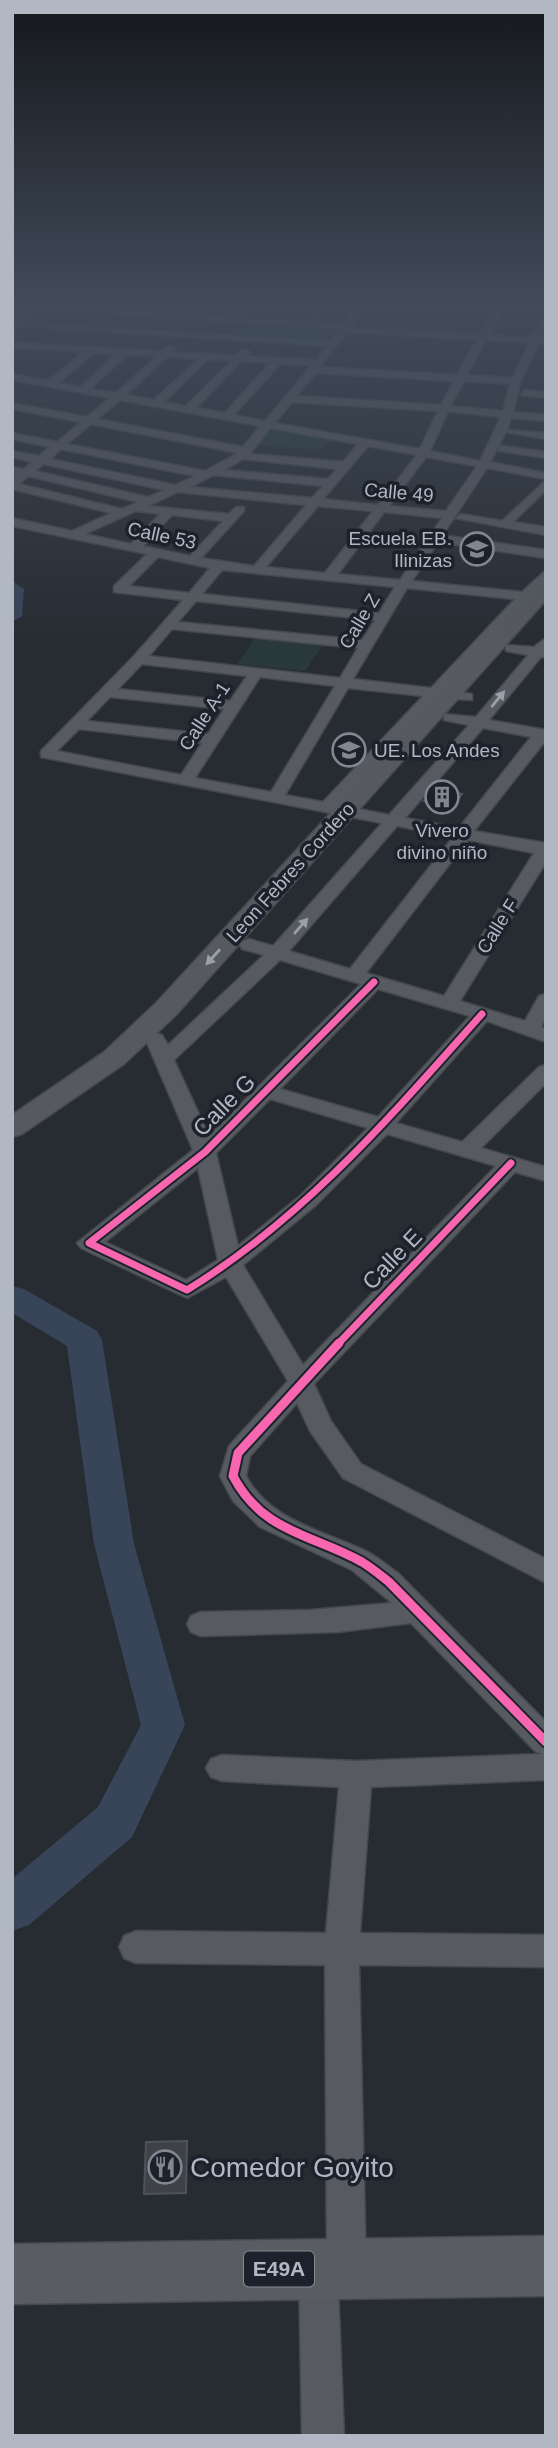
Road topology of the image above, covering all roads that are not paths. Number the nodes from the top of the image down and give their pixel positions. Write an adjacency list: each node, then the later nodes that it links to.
1 (76, 418): 8 (street)
2 (93, 418): 8 (street)
3 (234, 418): 10 (street)
4 (274, 418): 10 (street)
5 (439, 418): 26 (street)
6 (511, 418): 31 (street, Calle Z)
7 (512, 418): 13 (street, Calle Z)
8 (89, 421): 12 (street); 24 (street)
9 (322, 423): 14 (street)
10 (269, 425): 14 (street); 20 (street)
11 (63, 429): 12 (street)
12 (76, 432): 15 (street); 22 (street)
13 (511, 432): 18 (street); 23 (street, Calle Z)
14 (315, 433): 19 (street)
15 (89, 435)
16 (12, 436): 22 (street)
17 (245, 436): 20 (street)
18 (546, 436)
19 (336, 437): 21 (street); 24 (street)
20 (258, 438): 24 (street)
21 (365, 439): 26 (street); 32 (street)
22 (59, 445): 29 (street); 35 (street)
23 (503, 449): 27 (street); 31 (street, Calle Z)
24 (246, 452): 30 (street); 32 (street)
25 (12, 453): 29 (street, Calle 49)
26 (424, 453): 31 (street); 44 (street)
27 (546, 455)
28 (204, 458): 30 (street)
29 (41, 459): 34 (street); 40 (street, Calle 49)
30 (230, 463): 35 (street)
31 (490, 465): 36 (street); 47 (street, Calle Z)
32 (346, 466): 37 (street)
33 (12, 470): 34 (street)
34 (25, 472): 39 (street); 42 (street)
35 (211, 474): 37 (street); 40 (street)
36 (546, 476)
37 (330, 483): 43 (street)
38 (546, 483): 51 (street)
39 (12, 485): 45 (street)
40 (178, 489): 41 (street, Calle 49); 42 (street)
41 (251, 496): 43 (street, Calle 49); 48 (street)
42 (151, 501): 45 (street)
43 (314, 502): 44 (street, Calle 49); 61 (street)
44 (380, 508): 47 (street, Calle 49); 63 (street)
45 (129, 510): 46 (street); 52 (street)
46 (169, 512): 48 (street); 56 (street)
47 (456, 517): 51 (street, Calle 49); 55 (street, Calle Z); 65 (street, Calle Z)
48 (232, 518): 59 (street)
49 (73, 519): 52 (street)
50 (12, 522): 54 (street, Calle 53)
51 (505, 524): 53 (street, Calle 49)
52 (97, 525): 54 (street)
53 (546, 531)
54 (73, 535): 56 (street, Calle 53)
55 (448, 540): 58 (street); 65 (street, Calle Z)
56 (133, 549): 57 (street, Calle 53)
57 (154, 554): 59 (street, Calle 53); 66 (street)
58 (546, 554)
59 (192, 561): 60 (street, Calle 53)
60 (219, 566): 61 (street, Calle 53); 66 (street)
61 (257, 570): 64 (street, Calle 53)
62 (546, 574): 67 (street)
63 (330, 575): 64 (street, Calle 53); 65 (street, Calle 53)
64 (306, 576): 65 (street, Calle 53)
65 (410, 587): 67 (street, Calle 53); 68 (street, Calle Z); 77 (street, Calle Z)
66 (193, 597): 68 (street); 69 (street)
67 (532, 605): 72 (street, Leon Febres Cordero); 72 (street, Leon Febres Cordero)
68 (383, 617): 71 (street, Calle Z)
69 (170, 625): 70 (street); 74 (street)
70 (248, 633): 71 (street); 75 (street)
71 (366, 645): 77 (street, Calle Z)
72 (497, 645): 73 (street); 80 (street, Leon Febres Cordero)
73 (543, 649): 81 (street, one-way to 73)
74 (139, 659): 75 (street); 78 (street)
75 (222, 668): 76 (street)
76 (257, 671): 77 (street); 79 (street, Calle A-1)
77 (351, 682): 80 (street); 86 (street, Calle Z)
78 (108, 692): 79 (street); 82 (street)
79 (234, 706): 84 (street, Calle A-1)
80 (435, 711): 81 (street); 87 (street, Leon Febres Cordero); 87 (street, Leon Febres Cordero)
81 (479, 723): 83 (street); 88 (street)
82 (76, 724): 84 (street); 85 (street)
83 (544, 734): 89 (street, Calle G)
84 (212, 740): 85 (street, Calle A-1)
85 (184, 782): 86 (street)
86 (281, 798): 87 (street)
87 (346, 810): 88 (street); 91 (street, Leon Febres Cordero); 98 (street, Leon Febres Cordero, one-way to 98)
88 (393, 820): 89 (street); 92 (street, one-way to 88)
89 (464, 834): 90 (street); 93 (street, Calle G)
90 (545, 849): 95 (street, Calle F)
91 (249, 945): 92 (street); 98 (street, Leon Febres Cordero)
92 (277, 953): 93 (street); 98 (street)
93 (364, 979): 95 (street); 100 (street, Calle G)
94 (546, 1000): 97 (street)
95 (449, 1003): 96 (street)
96 (482, 1014): 97 (street); 101 (street)
97 (538, 1033)
98 (153, 1044): 102 (street, Leon Febres Cordero); 103 (street, Leon Febres Cordero); 105 (street)
99 (546, 1071): 104 (street)
100 (266, 1091): 101 (street); 105 (street, Calle G)
101 (380, 1127): 104 (street); 108 (street)
102 (12, 1128)
103 (12, 1146)
104 (465, 1151): 106 (street)
105 (205, 1152): 108 (street); 108 (street, Calle G)
106 (511, 1163): 107 (street); 109 (street, Calle E)
107 (546, 1174)
108 (231, 1266): 109 (street)
109 (301, 1382): 110 (street); 111 (street, Calle E)
110 (546, 1572)
111 (419, 1610): 112 (street); 113 (street, Calle E)
112 (201, 1624)
113 (546, 1742)
114 (546, 1767): 116 (street)
115 (222, 1768): 116 (street)
116 (356, 1774): 118 (street)
117 (136, 1947): 118 (street)
118 (342, 1949): 119 (street); 121 (street)
119 (546, 1951)
120 (546, 2266): 121 (main road, E49A)
121 (333, 2270): 122 (main road, E49A); 123 (street)
122 (12, 2274)
123 (323, 2436)

